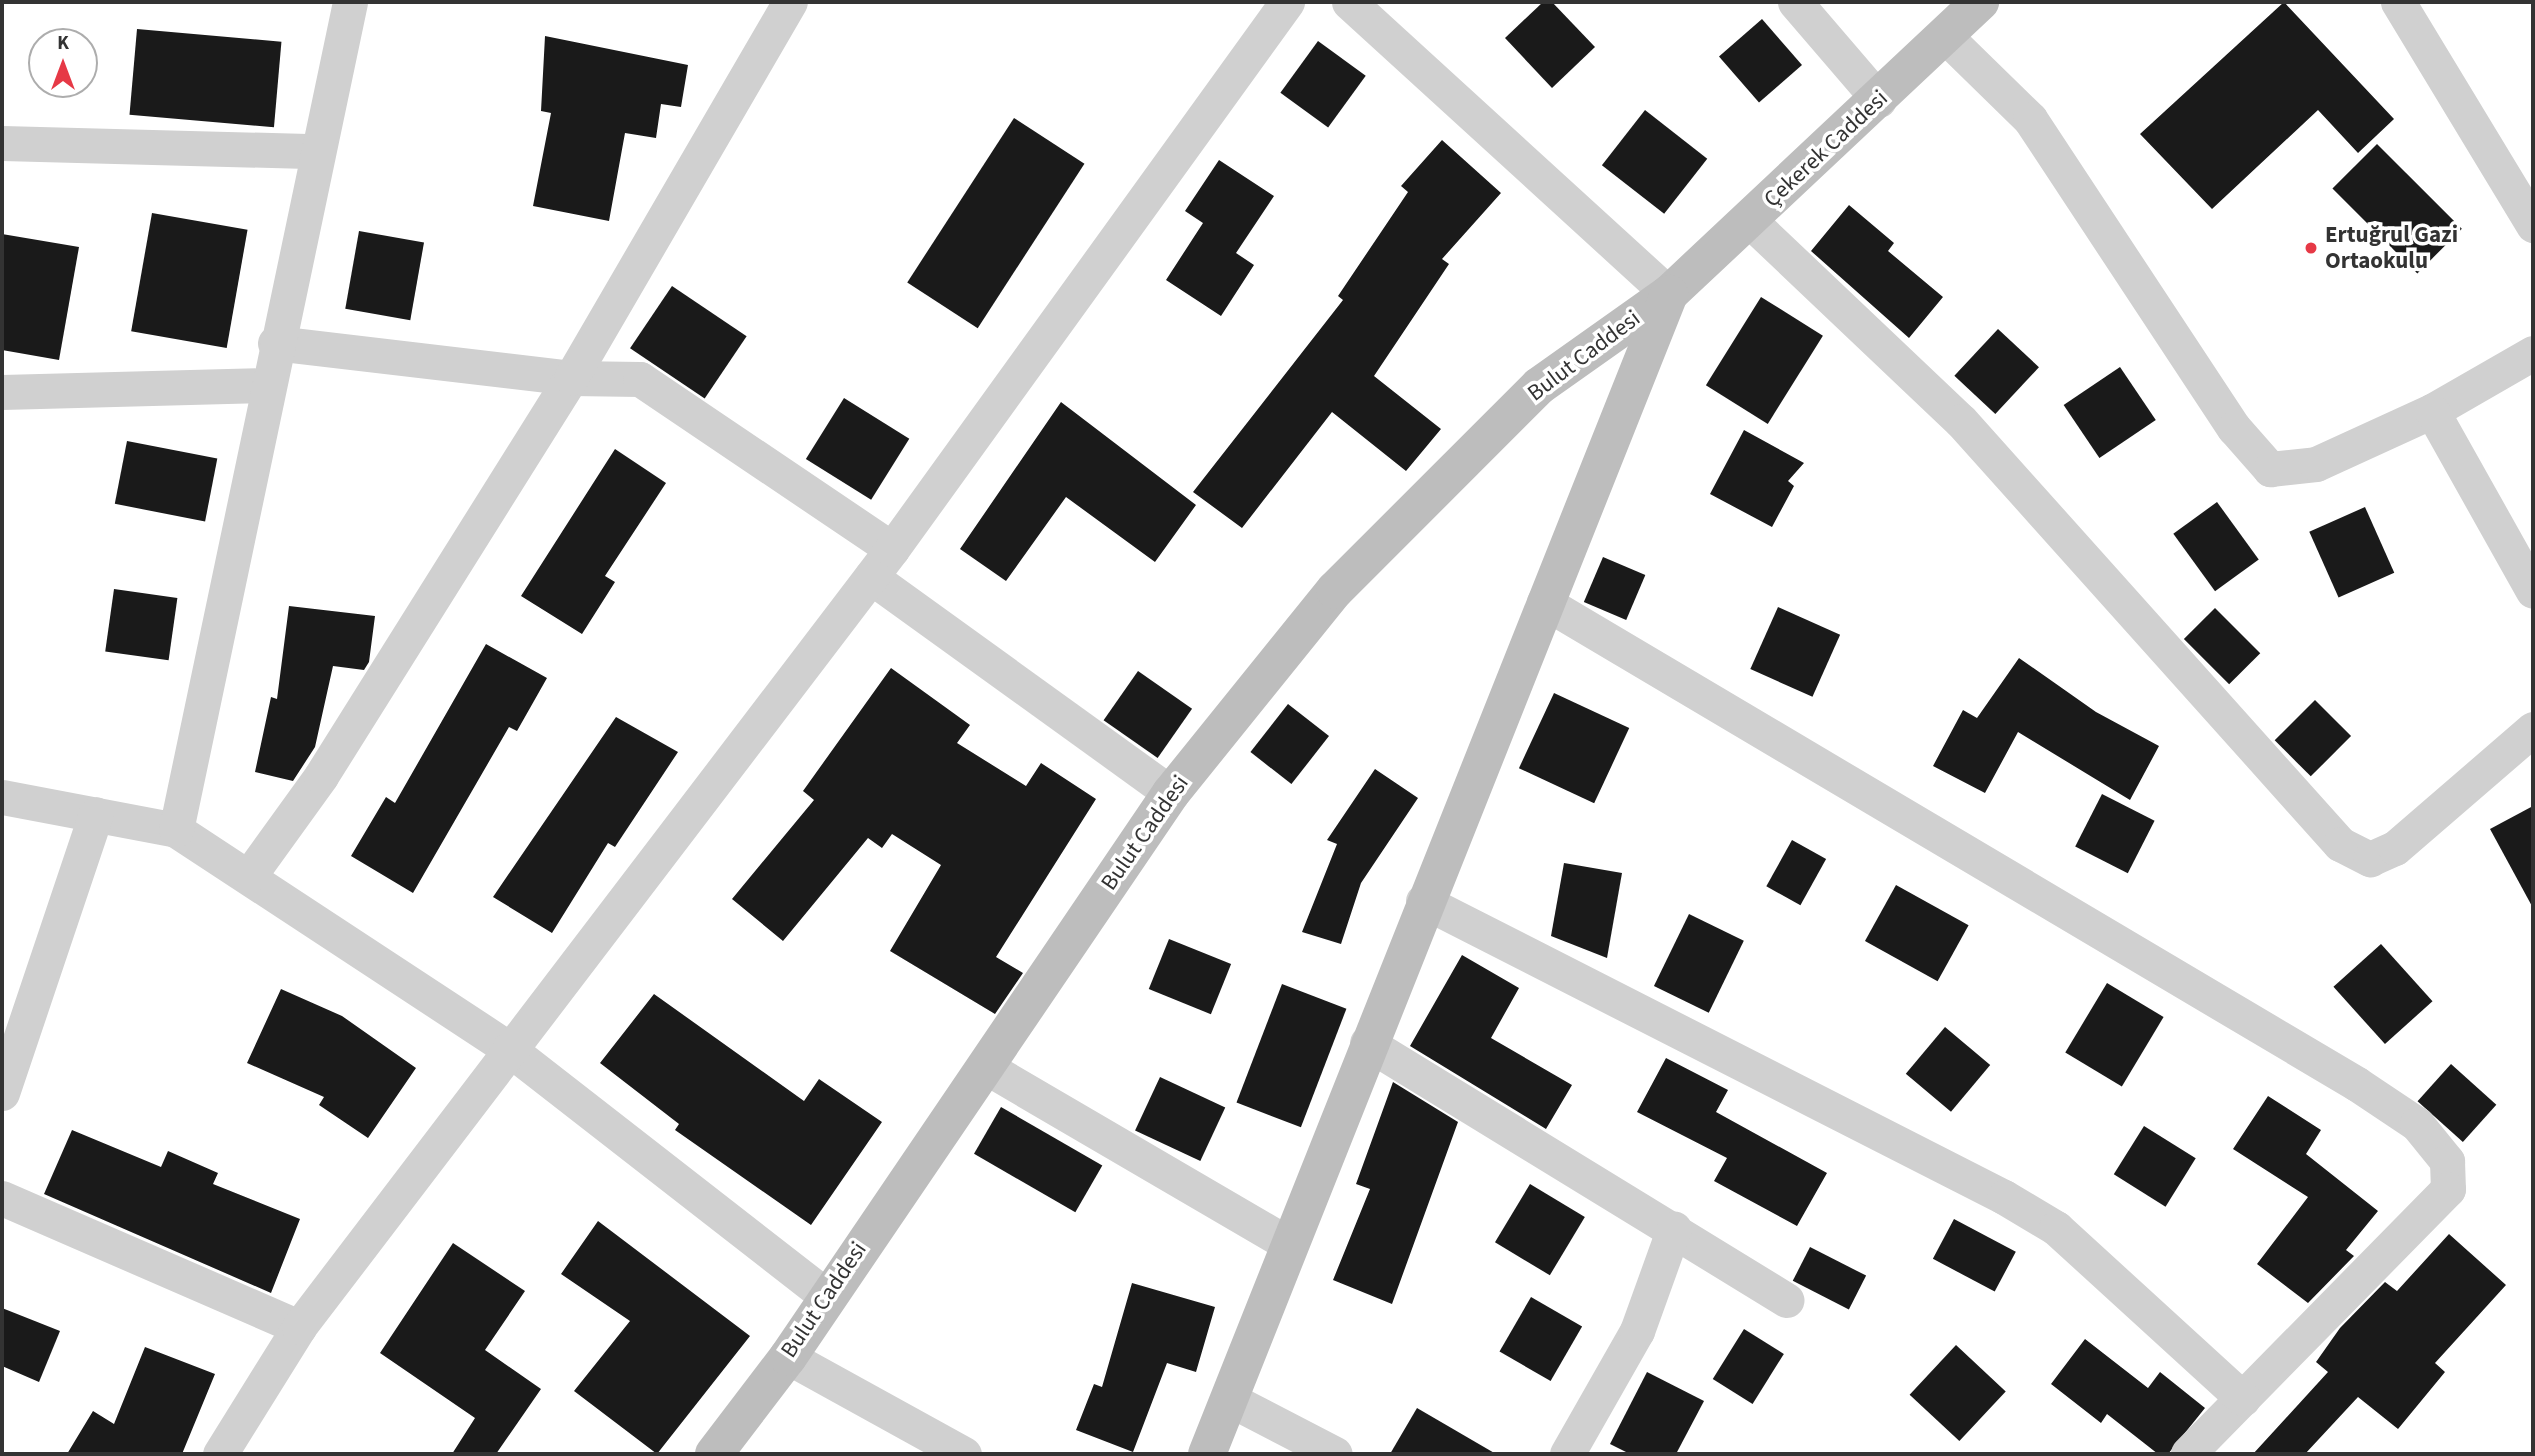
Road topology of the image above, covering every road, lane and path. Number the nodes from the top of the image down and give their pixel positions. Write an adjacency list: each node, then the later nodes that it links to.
1 (350, 2): 11 (street)
2 (790, 2): 17 (street)
3 (1287, 2): 21 (street)
4 (1349, 2): 14 (street)
5 (1795, 2): 9 (street)
6 (1980, 2): 8 (street, Çekerek Caddesi)
7 (2398, 2): 13 (street)
8 (1945, 36): 9 (street, Çekerek Caddesi); 20 (street)
9 (1879, 100): 12 (street, Çekerek Caddesi)
10 (2, 143): 11 (street)
11 (317, 151): 15 (street)
12 (1749, 220): 14 (street, Çekerek Caddesi); 25 (street)
13 (2533, 225)
14 (1669, 294): 24 (street); 26 (street, Bulut Caddesi)
15 (275, 343): 17 (street); 18 (street)
16 (2533, 353): 20 (street)
17 (571, 378): 21 (street); 30 (street)
18 (266, 385): 19 (street); 29 (street)
19 (2, 392)
20 (2432, 411): 23 (street)
21 (892, 549): 22 (street)
22 (871, 578): 26 (street); 33 (street)
23 (2533, 591)
24 (1544, 602): 31 (street); 44 (street)
25 (2533, 729)
26 (1171, 793): 34 (street, Bulut Caddesi)
27 (2, 797): 28 (street)
28 (96, 814): 29 (street); 35 (street)
29 (176, 830): 30 (street)
30 (249, 876): 33 (street)
31 (1423, 901): 32 (street); 44 (street)
32 (1367, 1043): 37 (street); 38 (street)
33 (509, 1049): 39 (street); 41 (street)
34 (984, 1066): 38 (street); 39 (street, Bulut Caddesi)
35 (2, 1093)
36 (2, 1198): 41 (street)
37 (1674, 1228): 40 (street); 50 (street)
38 (1289, 1244): 43 (street)
39 (826, 1297): 42 (street, Bulut Caddesi)
40 (1787, 1300)
41 (299, 1327): 45 (street)
42 (788, 1357): 46 (street, Bulut Caddesi); 47 (street)
43 (1229, 1399): 48 (street); 49 (street)
44 (2243, 1399): 51 (street)
45 (220, 1454)
46 (714, 1454)
47 (964, 1454)
48 (1207, 1454)
49 (1335, 1454)
50 (1567, 1454)
51 (2188, 1454)

